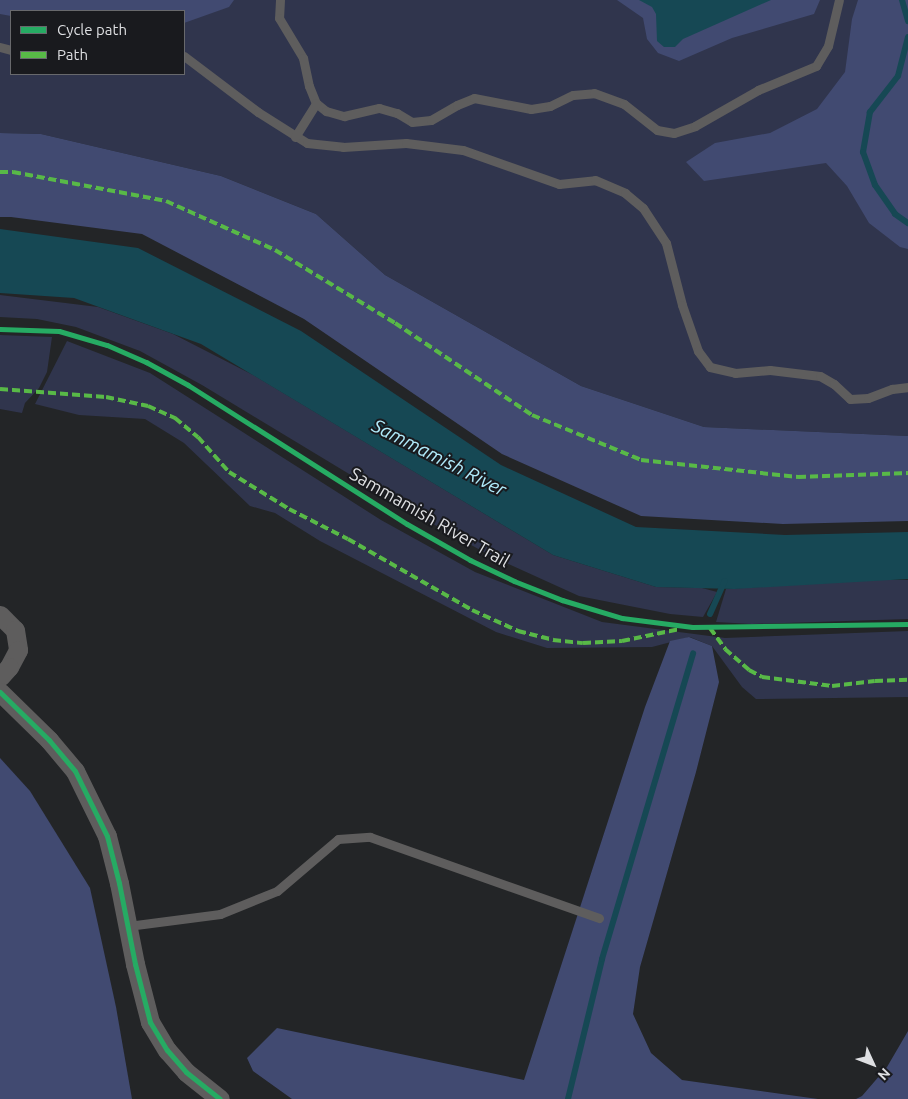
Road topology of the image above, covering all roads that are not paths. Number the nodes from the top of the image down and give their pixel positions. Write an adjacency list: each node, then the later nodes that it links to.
1 (280, 0): 4 (lane)
2 (839, 0): 4 (lane)
3 (185, 57): 5 (lane)
4 (316, 103): 5 (lane)
5 (295, 137): 6 (lane)
6 (908, 387)
7 (0, 615): 8 (street)
8 (0, 677)
9 (0, 692): 11 (street)
10 (599, 918): 11 (lane)
11 (128, 926): 12 (street)
12 (220, 1099)

